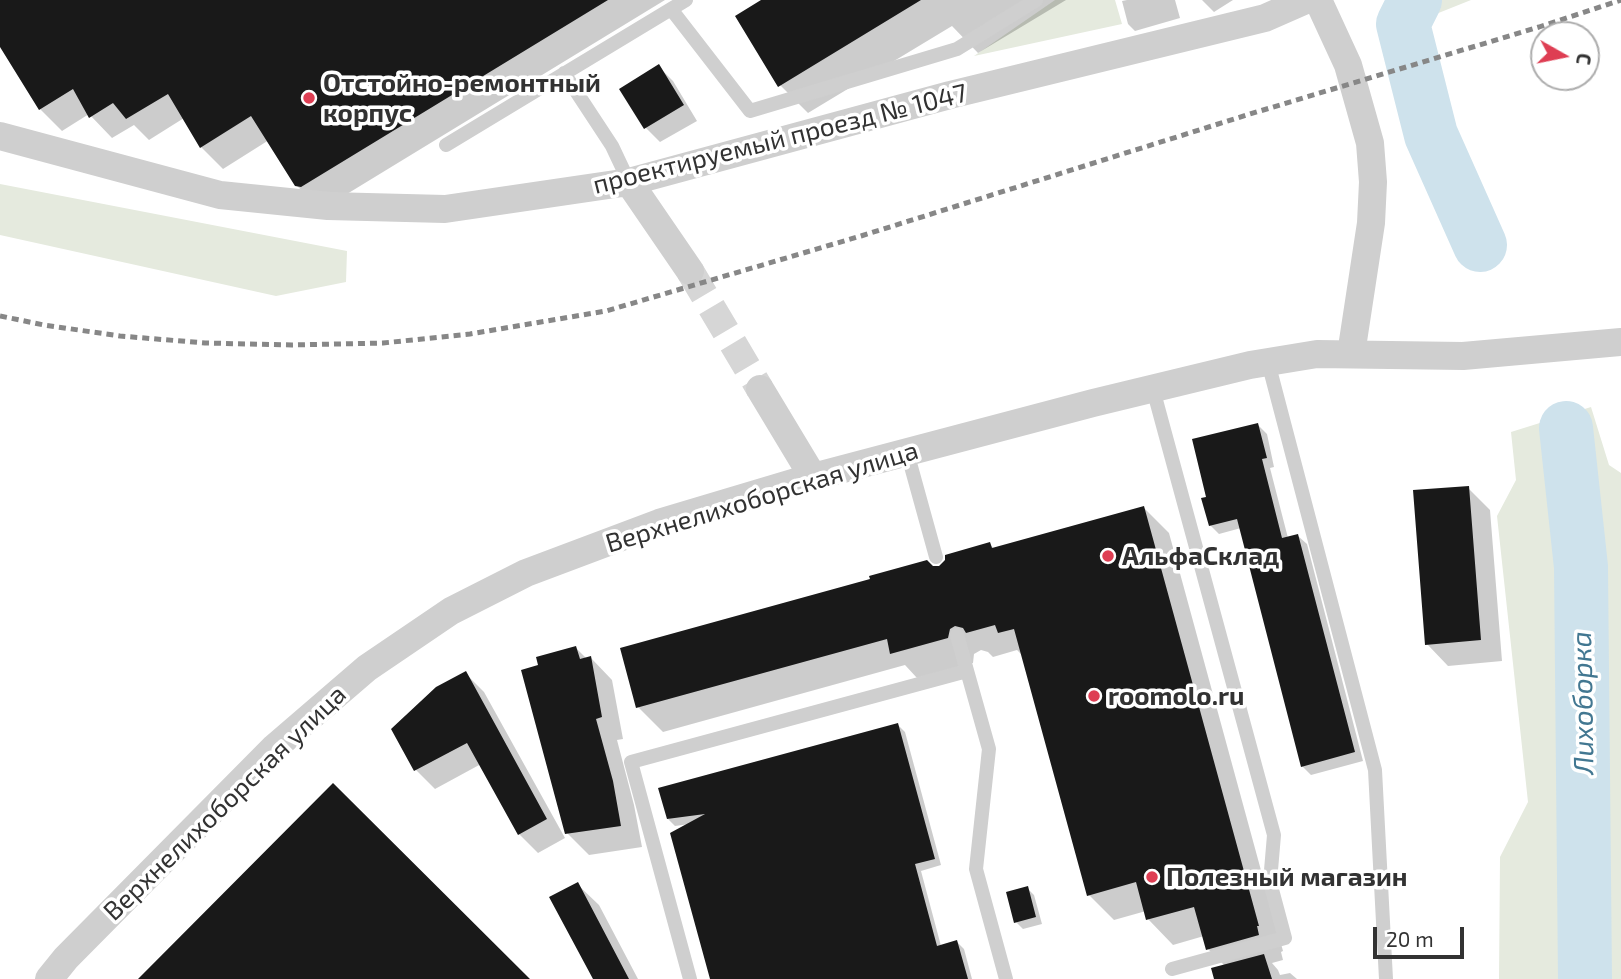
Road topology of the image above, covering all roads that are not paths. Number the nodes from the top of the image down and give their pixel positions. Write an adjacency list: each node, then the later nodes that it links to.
1 (686, 0): 5 (lane)
2 (1036, 0): 5 (lane)
3 (1306, 0): 9 (street, проектируемый проезд № 1047)
4 (1318, 0): 12 (street)
5 (671, 9): 6 (lane)
6 (564, 73): 8 (lane); 9 (lane)
7 (0, 136): 9 (street, проектируемый проезд № 1047)
8 (446, 145)
9 (629, 182): 10 (street)
10 (690, 271)
11 (1621, 342): 12 (street, Верхнелихоборская улица)
12 (1351, 354): 13 (street, Верхнелихоборская улица)
13 (1269, 362): 15 (street, Верхнелихоборская улица); 25 (lane)
14 (760, 389): 17 (street)
15 (1153, 389): 16 (street, Верхнелихоборская улица); 21 (lane)
16 (907, 452): 17 (street, Верхнелихоборская улица); 18 (lane)
17 (813, 477): 22 (street, Верхнелихоборская улица)
18 (936, 557)
19 (957, 635): 20 (lane)
20 (967, 671): 23 (lane); 24 (lane)
21 (1172, 969)
22 (49, 979)
23 (690, 979)
24 (1006, 979)
25 (1386, 979)

